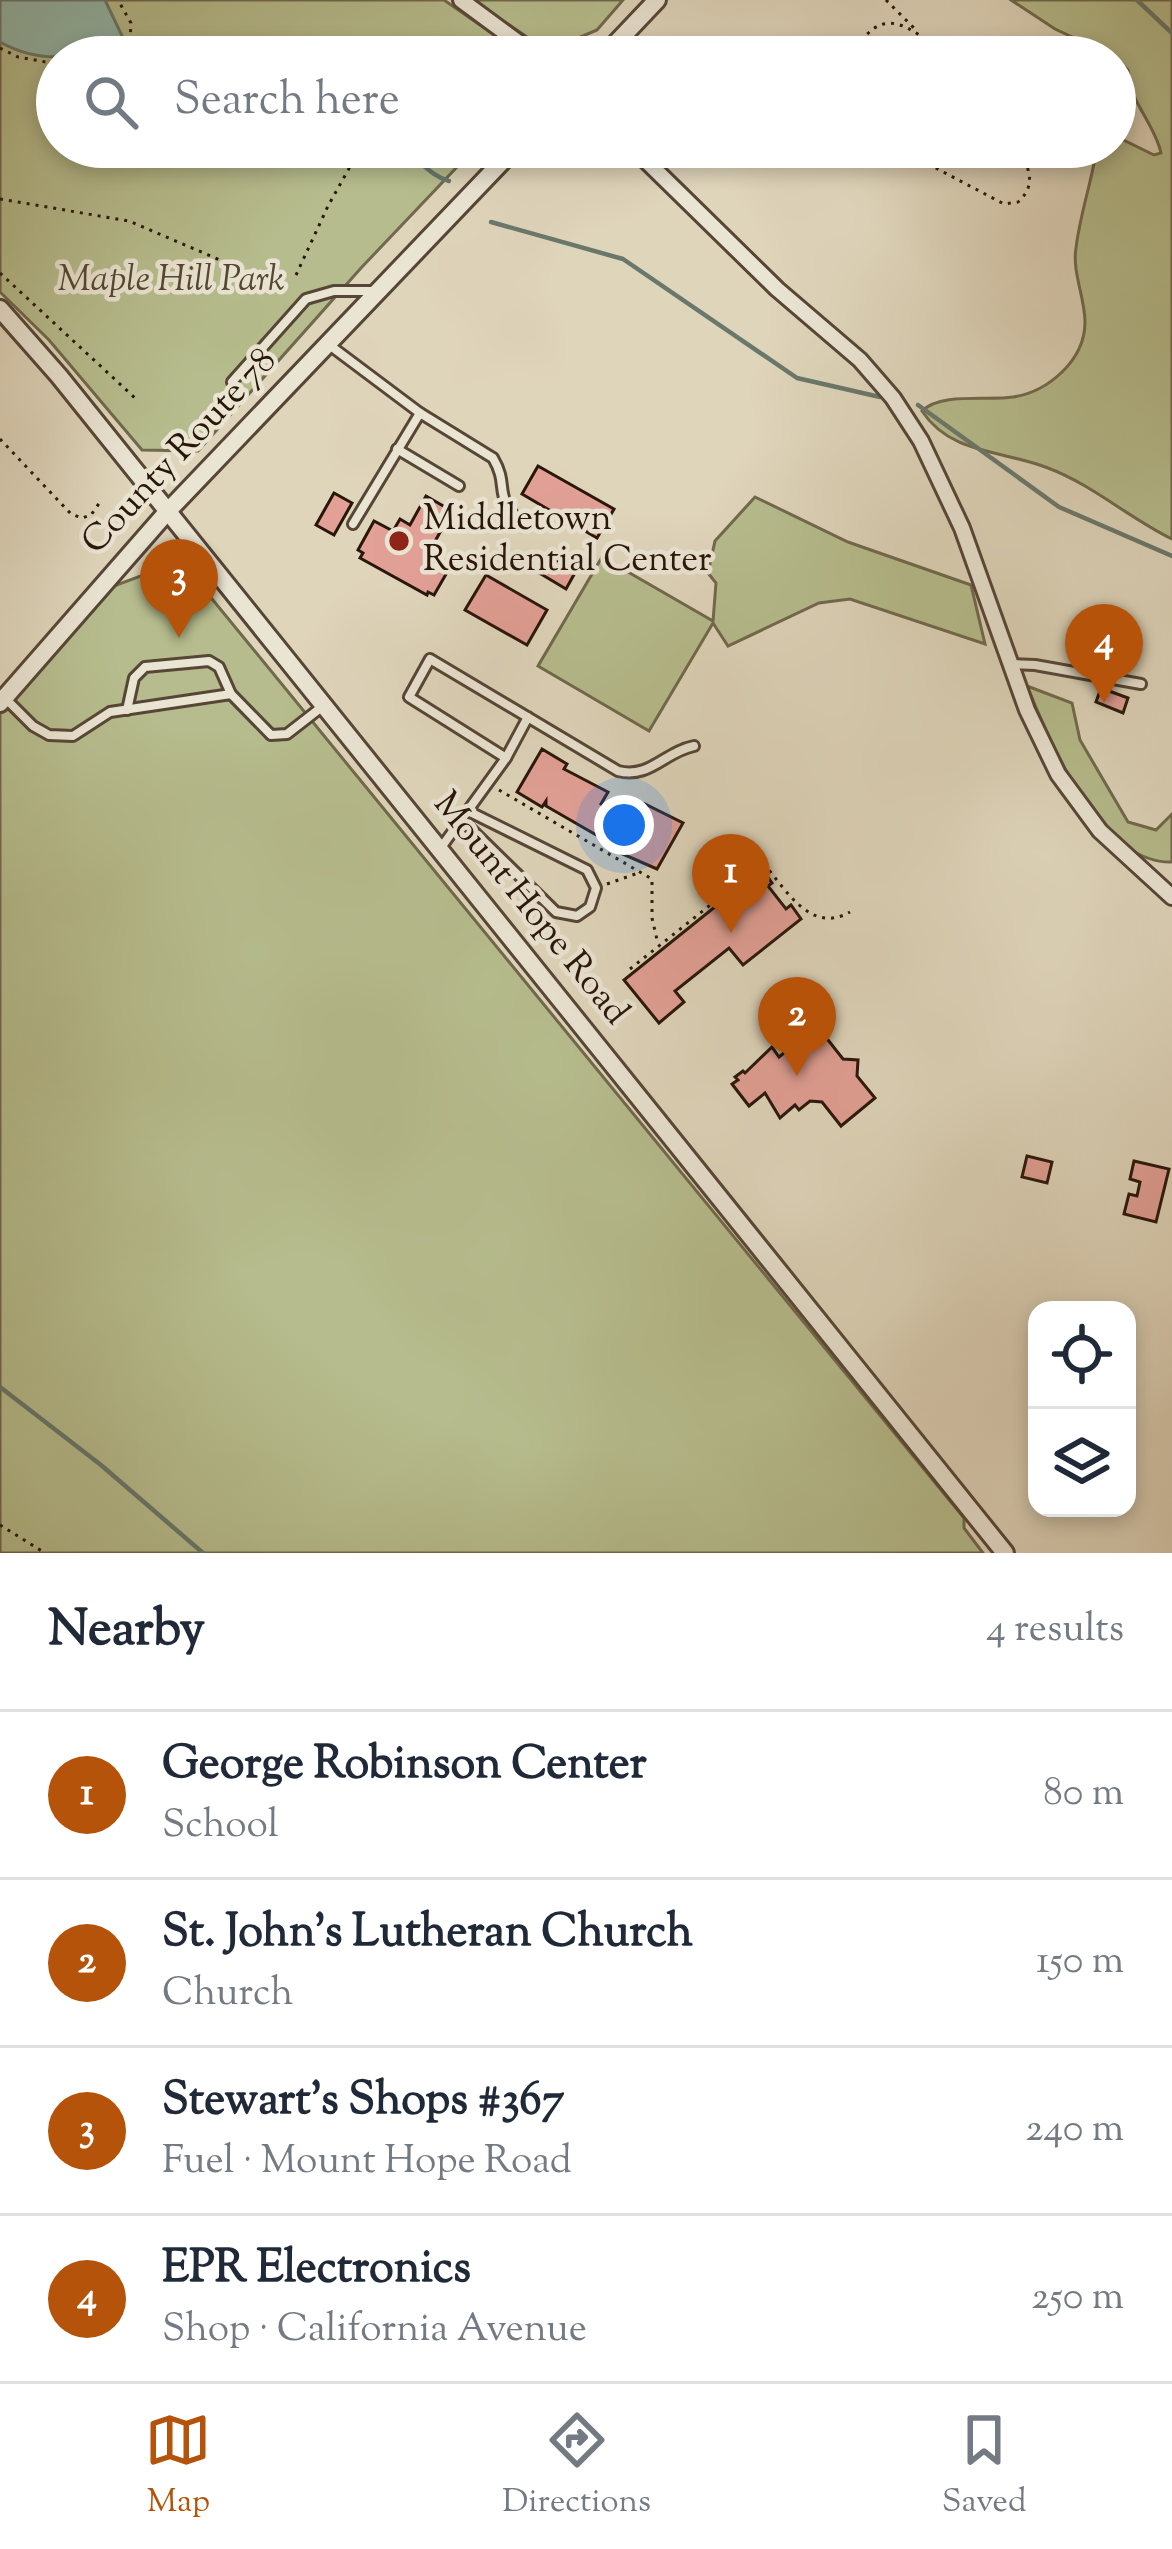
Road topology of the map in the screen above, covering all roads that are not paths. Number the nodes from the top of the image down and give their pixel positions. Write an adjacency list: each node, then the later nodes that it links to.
1 (461, 0): 3 (street)
2 (658, 0): 4 (street)
3 (510, 36)
4 (623, 36)
5 (496, 168): 7 (street, County Route 78)
6 (653, 168): 17 (street)
7 (377, 291): 9 (street, County Route 78); 10 (lane)
8 (0, 309): 14 (street, Mount Hope Road)
9 (326, 343): 11 (lane); 14 (street, County Route 78)
10 (232, 382)
11 (420, 413): 12 (lane); 16 (lane)
12 (397, 449): 13 (lane); 15 (lane)
13 (459, 487)
14 (167, 512): 20 (street, County Route 78); 21 (street, Mount Hope Road)
15 (353, 524)
16 (524, 527)
17 (1011, 664): 18 (lane); 28 (street)
18 (1141, 684)
19 (231, 694): 21 (lane); 22 (lane); 22 (lane)
20 (2, 700): 22 (lane)
21 (324, 705): 27 (street, Mount Hope Road)
22 (127, 710)
23 (528, 717): 24 (lane); 25 (lane); 25 (lane)
24 (694, 746)
25 (506, 758): 26 (lane)
26 (465, 815): 26 (lane); 27 (lane)
27 (440, 849): 29 (street, Mount Hope Road)
28 (1168, 888)
29 (1005, 1553)

